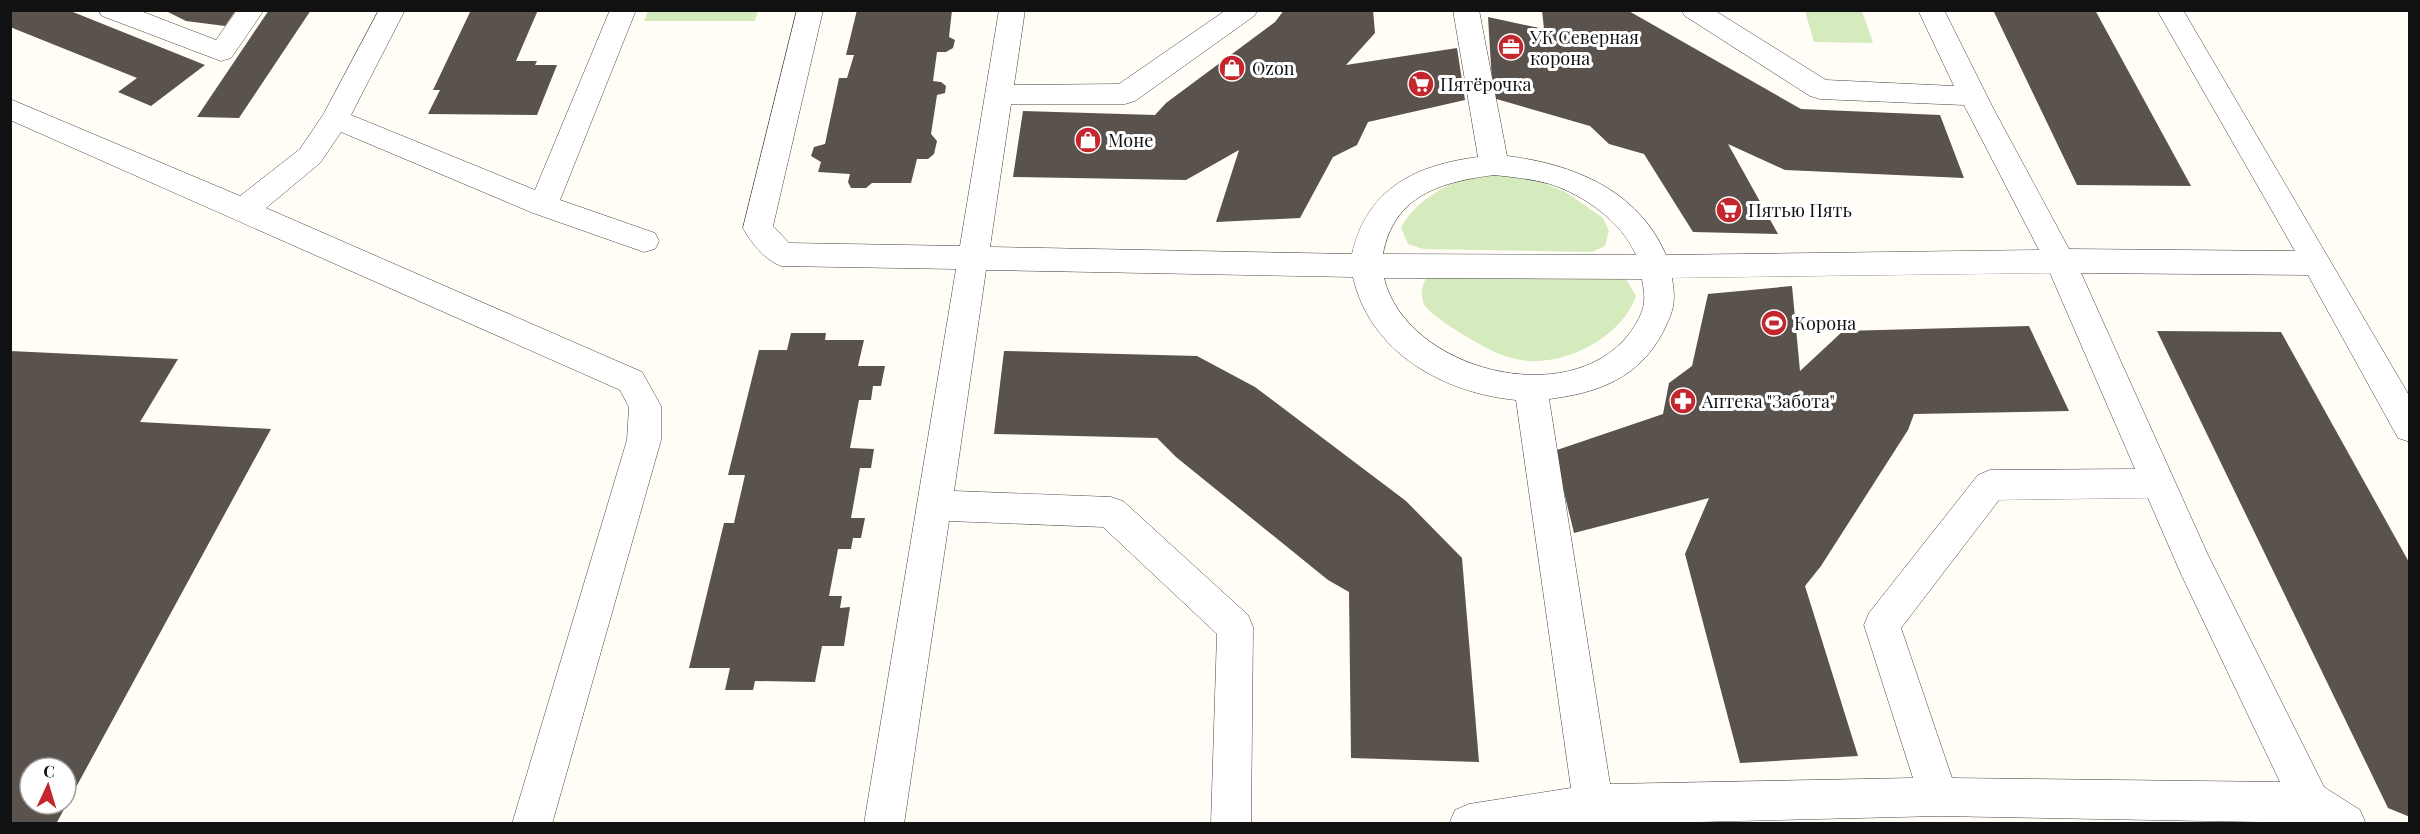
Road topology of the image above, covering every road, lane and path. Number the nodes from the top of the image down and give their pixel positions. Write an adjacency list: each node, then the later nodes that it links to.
1 (111, 10): 12 (lane)
2 (251, 10): 12 (lane)
3 (392, 10): 16 (lane)
4 (623, 10): 18 (lane)
5 (810, 10): 21 (lane)
6 (1012, 10): 13 (lane)
7 (1245, 10): 13 (lane)
8 (1466, 10): 17 (lane)
9 (1694, 10): 14 (lane)
10 (1931, 10): 14 (lane)
11 (2170, 10): 23 (lane)
12 (143, 16)
13 (998, 94): 21 (lane)
14 (1973, 96): 22 (lane)
15 (10, 109): 19 (lane)
16 (335, 119): 18 (lane); 19 (lane)
17 (1494, 165): 24 (lane); 25 (lane)
18 (543, 205): 20 (lane)
19 (243, 210): 33 (lane)
20 (645, 241)
21 (973, 259): 24 (lane); 29 (lane)
22 (2060, 261): 23 (lane); 25 (lane); 28 (lane)
23 (2317, 262): 27 (lane)
24 (1366, 266): 25 (lane); 26 (lane)
25 (1657, 267): 26 (lane)
26 (1531, 389): 32 (lane)
27 (2409, 428)
28 (2156, 483): 30 (lane); 31 (lane)
29 (934, 505): 34 (lane); 35 (lane)
30 (1939, 797): 31 (lane); 32 (lane)
31 (2316, 813): 37 (lane)
32 (1594, 814): 36 (lane)
33 (532, 824)
34 (884, 824)
35 (1231, 824)
36 (1469, 824)
37 (2346, 824)

